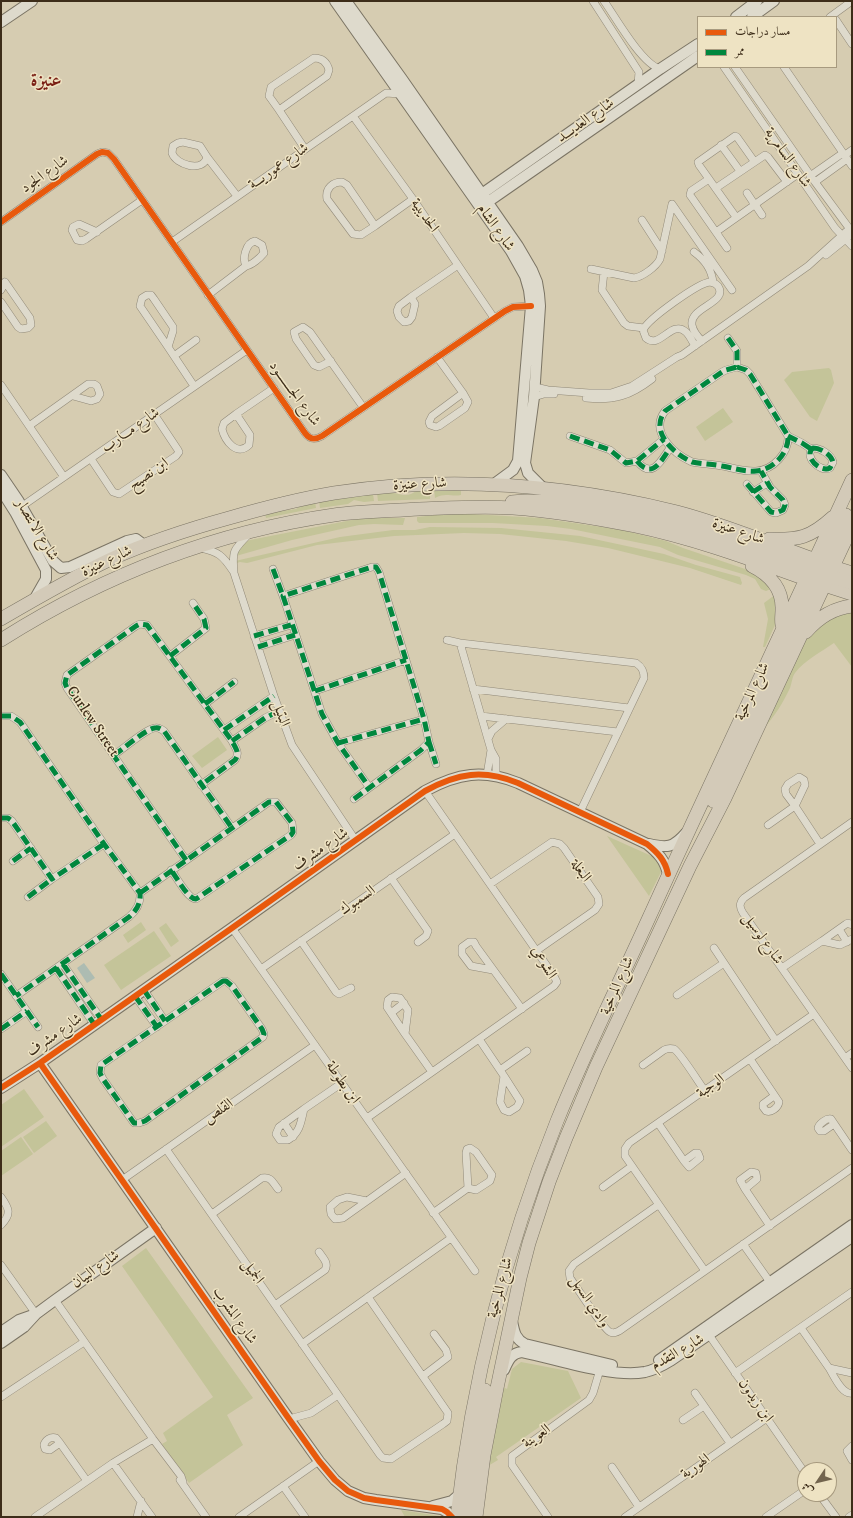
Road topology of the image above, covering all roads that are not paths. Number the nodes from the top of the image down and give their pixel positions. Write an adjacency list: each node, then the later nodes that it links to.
1 (32, 1): 12 (street)
2 (335, 1): 21 (street, شارع الشام)
3 (346, 1): 45 (street, شارع الشام)
4 (593, 1): 22 (street)
5 (604, 1): 20 (street)
6 (757, 1): 9 (street)
7 (774, 1): 10 (street)
8 (852, 1): 11 (street)
9 (737, 16)
10 (753, 16)
11 (834, 16)
12 (1, 22)
13 (837, 23): 14 (street)
14 (852, 44)
15 (697, 45): 20 (street, شارع العديـــد)
16 (697, 57): 45 (street, شارع العديـــد)
17 (725, 68): 36 (street, شارع السامرية)
18 (736, 68): 38 (street, شارع السامرية)
19 (785, 68): 31 (street)
20 (660, 69): 22 (street, شارع العديـــد)
21 (391, 79): 23 (street); 24 (street, شارع الشام)
22 (638, 84): 45 (street, شارع العديـــد)
23 (386, 93): 24 (street); 26 (street, شارع عموريـــة)
24 (400, 94): 45 (street, شارع الشام)
25 (278, 110): 25 (street); 28 (street)
26 (353, 116): 28 (street, شارع عموريـــة); 43 (street, الحديبية)
27 (721, 145): 33 (street); 35 (street); 37 (street)
28 (305, 149): 42 (street, شارع عموريـــة)
29 (852, 150): 31 (street)
30 (106, 152): 44 (street, شارع الجــــــــود); 50 (street, شارع الجود)
31 (845, 156): 34 (street); 38 (street)
32 (207, 157): 32 (street); 42 (street)
33 (754, 161): 35 (street); 39 (street)
34 (852, 166)
35 (740, 171): 40 (street)
36 (798, 174): 39 (street); 55 (street, شارع السامرية)
37 (708, 178): 40 (street); 53 (street)
38 (813, 179): 54 (street, شارع السامرية)
39 (787, 182): 46 (street)
40 (716, 188): 48 (street)
41 (747, 193): 46 (street)
42 (237, 196): 56 (street, شارع عموريـــة)
43 (412, 199): 51 (street); 61 (street, الحديبية)
44 (142, 200): 52 (street); 56 (street, شارع الجــــــــود)
45 (481, 201): 72 (street, شارع الشام); 88 (street, شارع الشام)
46 (755, 204): 47 (street); 48 (street)
47 (762, 214)
48 (736, 217): 53 (street)
49 (642, 220): 59 (street)
50 (1, 222)
51 (375, 226): 51 (street)
52 (97, 232)
53 (716, 232): 58 (street)
54 (851, 232): 55 (street)
55 (844, 238): 57 (street, شارع السامرية); 77 (street)
56 (172, 242): 69 (street, شارع الجــــــــود)
57 (852, 246)
58 (727, 248)
59 (662, 251): 64 (street); 68 (street)
60 (694, 252): 66 (street)
61 (458, 265): 70 (street); 73 (street, الحديبية)
62 (246, 266): 69 (street)
63 (591, 269): 64 (street)
64 (604, 272): 74 (street)
65 (3, 280): 67 (street); 71 (street)
66 (713, 283): 74 (street); 77 (street)
67 (1, 290)
68 (732, 290)
69 (208, 295): 80 (street, شارع الجــــــــود)
70 (411, 297)
71 (1, 302)
72 (531, 306): 73 (street, شارع الجــــــــود); 104 (street, شارع الشام)
73 (494, 318): 83 (street, شارع الجــــــــود)
74 (644, 328): 78 (street)
75 (728, 338): 85 (street)
76 (196, 340): 82 (street)
77 (702, 341): 78 (street)
78 (695, 346): 81 (street)
79 (168, 347): 79 (street); 82 (street)
80 (247, 350): 87 (street, شارع مـــارب); 89 (street, شارع الجــــــــود)
81 (682, 355): 88 (street); 92 (street)
82 (174, 356): 87 (street)
83 (437, 357): 90 (street); 93 (street, شارع الجــــــــود)
84 (331, 362): 84 (street); 93 (street)
85 (737, 367): 98 (street); 99 (street)
86 (1, 385): 96 (street)
87 (194, 386): 94 (street, شارع مـــارب)
88 (535, 386): 92 (street, شارع الشام)
89 (274, 388): 93 (street, شارع الجــــــــود); 95 (street)
90 (463, 393): 90 (street)
91 (73, 396): 96 (street)
92 (534, 397): 104 (street, شارع الشام)
93 (363, 407)
94 (154, 414): 102 (street, شارع مـــارب); 102 (street, ابن نصيح)
95 (236, 414): 95 (street)
96 (29, 426): 107 (street)
97 (570, 436): 103 (street)
98 (788, 436): 101 (street); 105 (street)
99 (664, 439): 100 (street); 103 (street)
100 (670, 448): 103 (street); 105 (street)
101 (811, 449)
102 (91, 459): 107 (street, شارع مـــارب)
103 (637, 461)
104 (521, 468): 110 (street); 112 (street)
105 (761, 471): 109 (street)
106 (1, 475): 117 (street, شارع الانتصار)
107 (64, 477): 117 (street, شارع مـــارب)
108 (852, 480): 118 (highway, شارع المرخية)
109 (767, 483): 114 (street); 114 (street)
110 (494, 484): 112 (highway, شارع عنيزة); 122 (highway, شارع عنيزة)
111 (747, 484): 114 (street)
112 (543, 488): 121 (highway, شارع عنيزة)
113 (1, 490): 117 (street, شارع الانتصار)
114 (753, 492)
115 (852, 501): 128 (highway)
116 (496, 508): 120 (highway, شارع عنيزة); 124 (highway, شارع عنيزة); 128 (highway)
117 (18, 509): 122 (street, شارع الانتصار); 132 (street, شارع الانتصار)
118 (836, 515): 121 (highway); 128 (highway, شارع المرخية)
119 (852, 526): 128 (highway, شارع المرخية)
120 (254, 530): 123 (highway, شارع عنيزة); 127 (street, البتيل)
121 (759, 539): 128 (highway, شارع عنيزة)
122 (144, 545): 132 (highway, شارع عنيزة)
123 (199, 547): 127 (street, البتيل); 140 (highway, شارع عنيزة)
124 (725, 550): 128 (highway, شارع عنيزة); 137 (highway)
125 (273, 569): 130 (street)
126 (852, 572): 128 (main road, شارع عنيزة)
127 (234, 573): 139 (street, البتيل)
128 (819, 573): 129 (highway); 131 (main road, شارع عنيزة); 137 (highway, شارع المرخية); 143 (highway, شارع المرخية); 187 (highway)
129 (852, 583)
130 (283, 596): 136 (street); 146 (street)
131 (852, 596)
132 (34, 600): 135 (highway, شارع عنيزة)
133 (193, 603): 145 (street)
134 (852, 606): 143 (highway)
135 (1, 619)
136 (292, 625): 138 (street); 139 (street)
137 (782, 630): 178 (highway, شارع المرخية)
138 (294, 635): 144 (street); 149 (street)
139 (254, 636): 144 (street, البتيل)
140 (1, 640)
141 (447, 640): 142 (street)
142 (460, 643): 148 (street); 153 (street)
143 (796, 644): 187 (highway, شارع المرخية)
144 (258, 647): 150 (street, البتيل)
145 (170, 656): 151 (street, Curlew Street); 166 (street, Curlew Street)
146 (406, 660): 149 (street); 158 (street)
147 (234, 682): 151 (street)
148 (473, 689): 153 (street); 156 (street)
149 (315, 691): 165 (street)
150 (274, 696): 152 (street); 154 (street, البتيل)
151 (205, 704): 160 (street, Curlew Street)
152 (259, 706): 157 (street); 160 (street)
153 (629, 708): 161 (street)
154 (279, 711): 157 (street); 180 (street, البتيل)
155 (1, 716): 181 (street)
156 (481, 716): 159 (street); 162 (street)
157 (265, 718): 163 (street)
158 (424, 718): 164 (street); 165 (street)
159 (506, 718): 161 (street); 162 (street)
160 (224, 730): 163 (street, Curlew Street)
161 (618, 732): 173 (street)
162 (488, 739): 168 (street)
163 (232, 741): 169 (street, Curlew Street)
164 (429, 742): 167 (street); 170 (street)
165 (338, 743): 170 (street)
166 (114, 755): 169 (street); 185 (street, Curlew Street)
167 (436, 764)
168 (491, 775): 171 (street, شارع مشرف); 173 (street, شارع مشرف)
169 (201, 785): 177 (street)
170 (369, 787): 172 (street)
171 (425, 791): 179 (street, الشوعي); 180 (street, شارع مشرف)
172 (354, 799)
173 (580, 812): 182 (street, شارع مشرف)
174 (1, 818): 184 (street)
175 (852, 822): 183 (street, شارع لوسيل)
176 (768, 825): 183 (street)
177 (232, 828): 185 (street); 188 (street)
178 (688, 831): 182 (street, شارع مشرف); 189 (highway, شارع المرخية)
179 (455, 834): 190 (street, السمبوك); 192 (street, الشوعي)
180 (356, 841): 196 (street, شارع مشرف)
181 (104, 844): 191 (street); 193 (street)
182 (647, 844): 189 (street, شارع مشرف)
183 (820, 844): 206 (street, شارع لوسيل)
184 (31, 848): 186 (street); 191 (street)
185 (186, 860): 188 (street)
186 (13, 861)
187 (690, 866): 282 (highway, شارع المرخية)
188 (171, 870): 193 (street)
189 (668, 874): 287 (highway, شارع المرخية)
190 (391, 878): 199 (street, السمبوك); 201 (street)
191 (52, 879): 194 (street)
192 (490, 884): 203 (street, الشوعي); 203 (street, البغلة)
193 (140, 893): 205 (street)
194 (28, 897)
195 (852, 925): 197 (street)
196 (232, 928): 207 (street, ابن بطوطة); 211 (street, شارع مشرف)
197 (839, 929): 198 (street); 200 (street)
198 (850, 940): 200 (street)
199 (301, 941): 207 (street, السمبوك); 210 (street)
200 (822, 941): 206 (street)
201 (418, 942)
202 (714, 948): 204 (street)
203 (536, 951): 216 (street, الشوعي)
204 (724, 963): 212 (street); 227 (street)
205 (59, 966): 213 (street); 221 (street)
206 (782, 968): 219 (street, شارع لوسيل)
207 (261, 969): 228 (street, ابن بطوطة)
208 (493, 970): 208 (street); 216 (street)
209 (1, 974): 213 (street)
210 (351, 988)
211 (144, 990): 214 (street, شارع مشرف); 220 (street)
212 (677, 995)
213 (16, 996): 217 (street)
214 (135, 996): 221 (street, شارع مشرف); 223 (street)
215 (404, 1004): 218 (street); 218 (street); 225 (street)
216 (522, 1009): 226 (street, الشوعي)
217 (27, 1011): 222 (street); 224 (street)
218 (390, 1013): 225 (street)
219 (814, 1014): 227 (street, الوجبة); 231 (street, شارع لوسيل)
220 (165, 1021): 223 (street); 223 (street)
221 (98, 1022): 233 (street, شارع مشرف)
222 (38, 1027)
223 (157, 1027)
224 (1, 1029)
225 (405, 1034): 237 (street)
226 (479, 1039): 236 (street); 237 (street, الشوعي)
227 (776, 1041): 232 (street, الوجبة)
228 (315, 1045): 239 (street, ابن بطوطة); 249 (street, القلص)
229 (527, 1051): 236 (street)
230 (852, 1054): 231 (street)
231 (845, 1058): 235 (street, شارع لوسيل)
232 (750, 1059): 241 (street, الوجبة); 242 (street)
233 (40, 1063): 240 (street, شارع مشرف); 255 (street, شارع المشرب)
234 (643, 1065): 241 (street)
235 (852, 1068)
236 (500, 1070): 238 (street)
237 (432, 1072): 244 (street, الشوعي)
238 (504, 1076)
239 (342, 1083): 243 (street); 244 (street, ابن بطوطة)
240 (1, 1088)
241 (705, 1091): 246 (street, الوجبة)
242 (774, 1096)
243 (304, 1109): 245 (street); 248 (street)
244 (367, 1118): 254 (street, ابن بطوطة)
245 (284, 1123): 248 (street); 248 (street)
246 (658, 1123): 251 (street); 252 (street, الوجبة)
247 (834, 1124): 250 (street)
248 (293, 1137)
249 (166, 1149): 255 (street, القلص); 264 (street, الجميل)
250 (852, 1150)
251 (684, 1161)
252 (632, 1166): 256 (street); 262 (street, الوجبة)
253 (852, 1168): 267 (street, وادي السهل)
254 (406, 1173): 261 (street); 263 (street, ابن بطوطة)
255 (122, 1180): 268 (street, شارع المشرب)
256 (603, 1187)
257 (468, 1188): 257 (street); 263 (street)
258 (745, 1188): 267 (street)
259 (278, 1189): 264 (street)
260 (1, 1196): 265 (street)
261 (367, 1201): 261 (street)
262 (658, 1205): 275 (street, الوجبة); 275 (street, وادي السهل)
263 (433, 1213): 270 (street, ابن بطوطة)
264 (212, 1214): 280 (street, الجميل)
265 (1, 1225)
266 (852, 1225): 276 (street, شارع التقدم)
267 (770, 1226): 271 (street, وادي السهل)
268 (156, 1228): 279 (street, شارع البيان); 303 (street, شارع المشرب)
269 (852, 1237): 276 (street, شارع التقدم)
270 (451, 1238): 274 (street, ابن بطوطة); 278 (street)
271 (743, 1244): 275 (street, وادي السهل); 276 (street)
272 (319, 1252): 280 (street)
273 (1, 1265): 281 (street)
274 (475, 1271)
275 (705, 1271)
276 (772, 1286): 285 (street, شارع التقدم)
277 (852, 1292): 283 (street)
278 (368, 1297): 290 (street); 295 (street, الجميل)
279 (54, 1300): 281 (street, شارع البيان); 288 (street)
280 (275, 1305): 290 (street, الجميل)
281 (36, 1314): 284 (street, شارع البيان); 289 (street, شارع البيان)
282 (512, 1315): 291 (street, شارع التقدم); 296 (highway, شارع المرخية)
283 (801, 1328): 292 (street); 294 (street)
284 (1, 1332)
285 (707, 1332): 291 (street, شارع التقدم); 294 (street, ابن زيدون)
286 (434, 1334): 295 (street)
287 (489, 1335): 316 (highway, شارع المرخية); 331 (highway)
288 (84, 1342): 300 (street); 305 (street)
289 (1, 1343)
290 (302, 1344): 299 (street, الجميل)
291 (600, 1367): 296 (street, شارع التقدم); 333 (street, العوينة)
292 (829, 1368): 293 (street); 298 (street)
293 (852, 1372)
294 (735, 1373): 302 (street, ابن زيدون)
295 (424, 1376): 299 (street, الجميل)
296 (496, 1388): 332 (highway, شارع المرخية)
297 (695, 1392): 301 (street)
298 (852, 1393)
299 (338, 1395): 303 (street)
300 (1, 1397)
301 (704, 1406): 304 (street); 307 (street)
302 (767, 1418): 307 (street, الهورية); 311 (street, ابن زيدون)
303 (289, 1419): 309 (street, شارع المشرب)
304 (684, 1420)
305 (153, 1439): 312 (street); 326 (street)
306 (60, 1443): 314 (street)
307 (730, 1443): 321 (street, الهورية)
308 (852, 1446): 310 (street)
309 (319, 1460): 315 (street); 320 (street, شارع المشرب)
310 (852, 1460)
311 (797, 1462)
312 (113, 1463): 314 (street); 318 (street)
313 (612, 1467): 321 (street)
314 (87, 1481): 323 (street)
315 (284, 1486): 327 (street); 328 (street)
316 (460, 1494): 320 (street, شارع المشرب); 330 (highway, شارع المرخية)
317 (797, 1496): 335 (street)
318 (141, 1501): 324 (street); 325 (street)
319 (826, 1502): 336 (street)
320 (431, 1506): 329 (street, شارع المشرب)
321 (639, 1507): 334 (street, الهورية)
322 (852, 1515): 337 (street)
323 (35, 1517)
324 (137, 1517)
325 (152, 1517)
326 (206, 1517)
327 (239, 1517)
328 (305, 1517)
329 (452, 1517)
330 (457, 1517)
331 (467, 1517)
332 (476, 1517)
333 (548, 1517)
334 (625, 1517)
335 (766, 1517)
336 (836, 1517)
337 (849, 1517)

